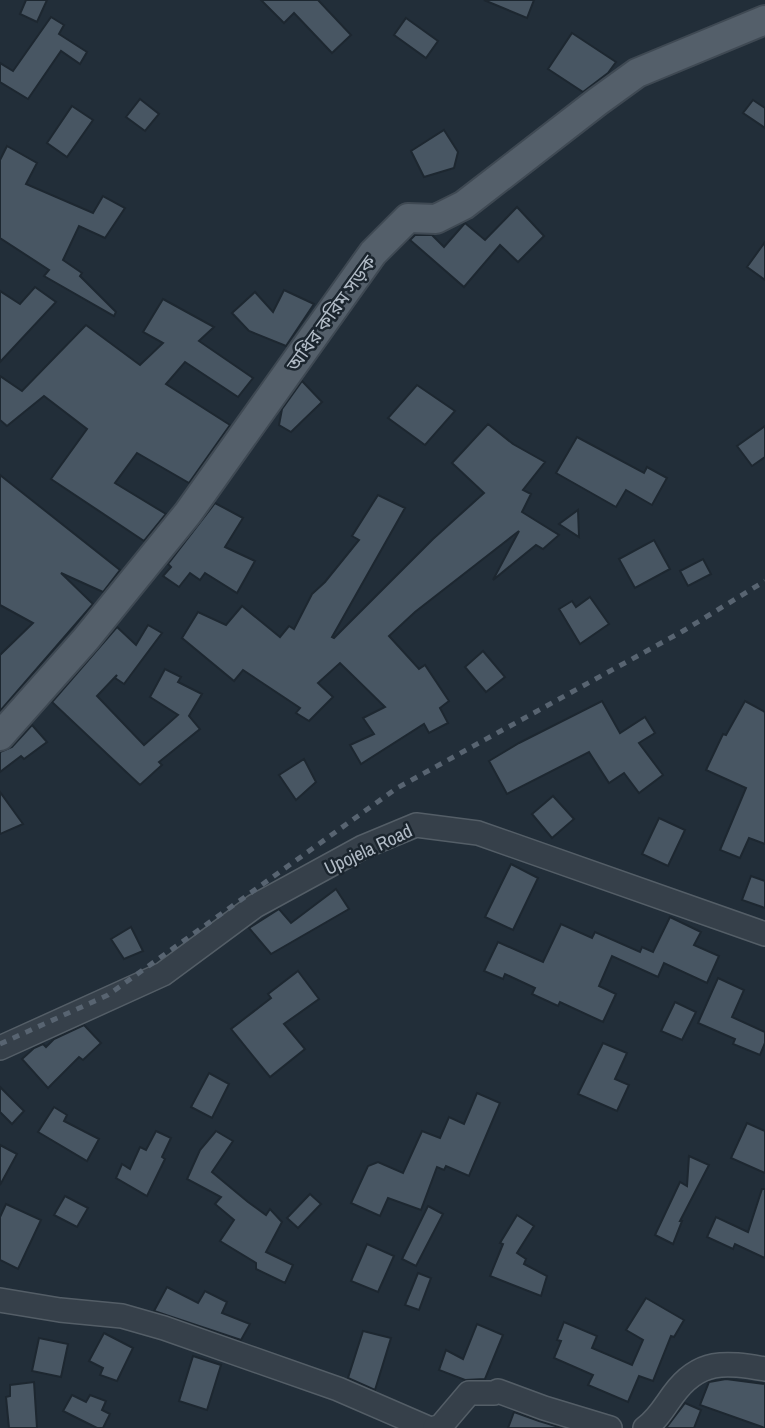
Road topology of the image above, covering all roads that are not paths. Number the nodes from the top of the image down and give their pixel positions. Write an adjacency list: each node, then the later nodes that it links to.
1 (765, 20): 2 (main road, অধির করিম সড়ক)
2 (0, 736)
3 (765, 934): 4 (street, Upojela Road)
4 (0, 1048)
5 (0, 1300): 7 (street)
6 (765, 1369): 10 (street)
7 (428, 1428)
8 (435, 1428): 9 (street)
9 (610, 1428)
10 (645, 1428)

